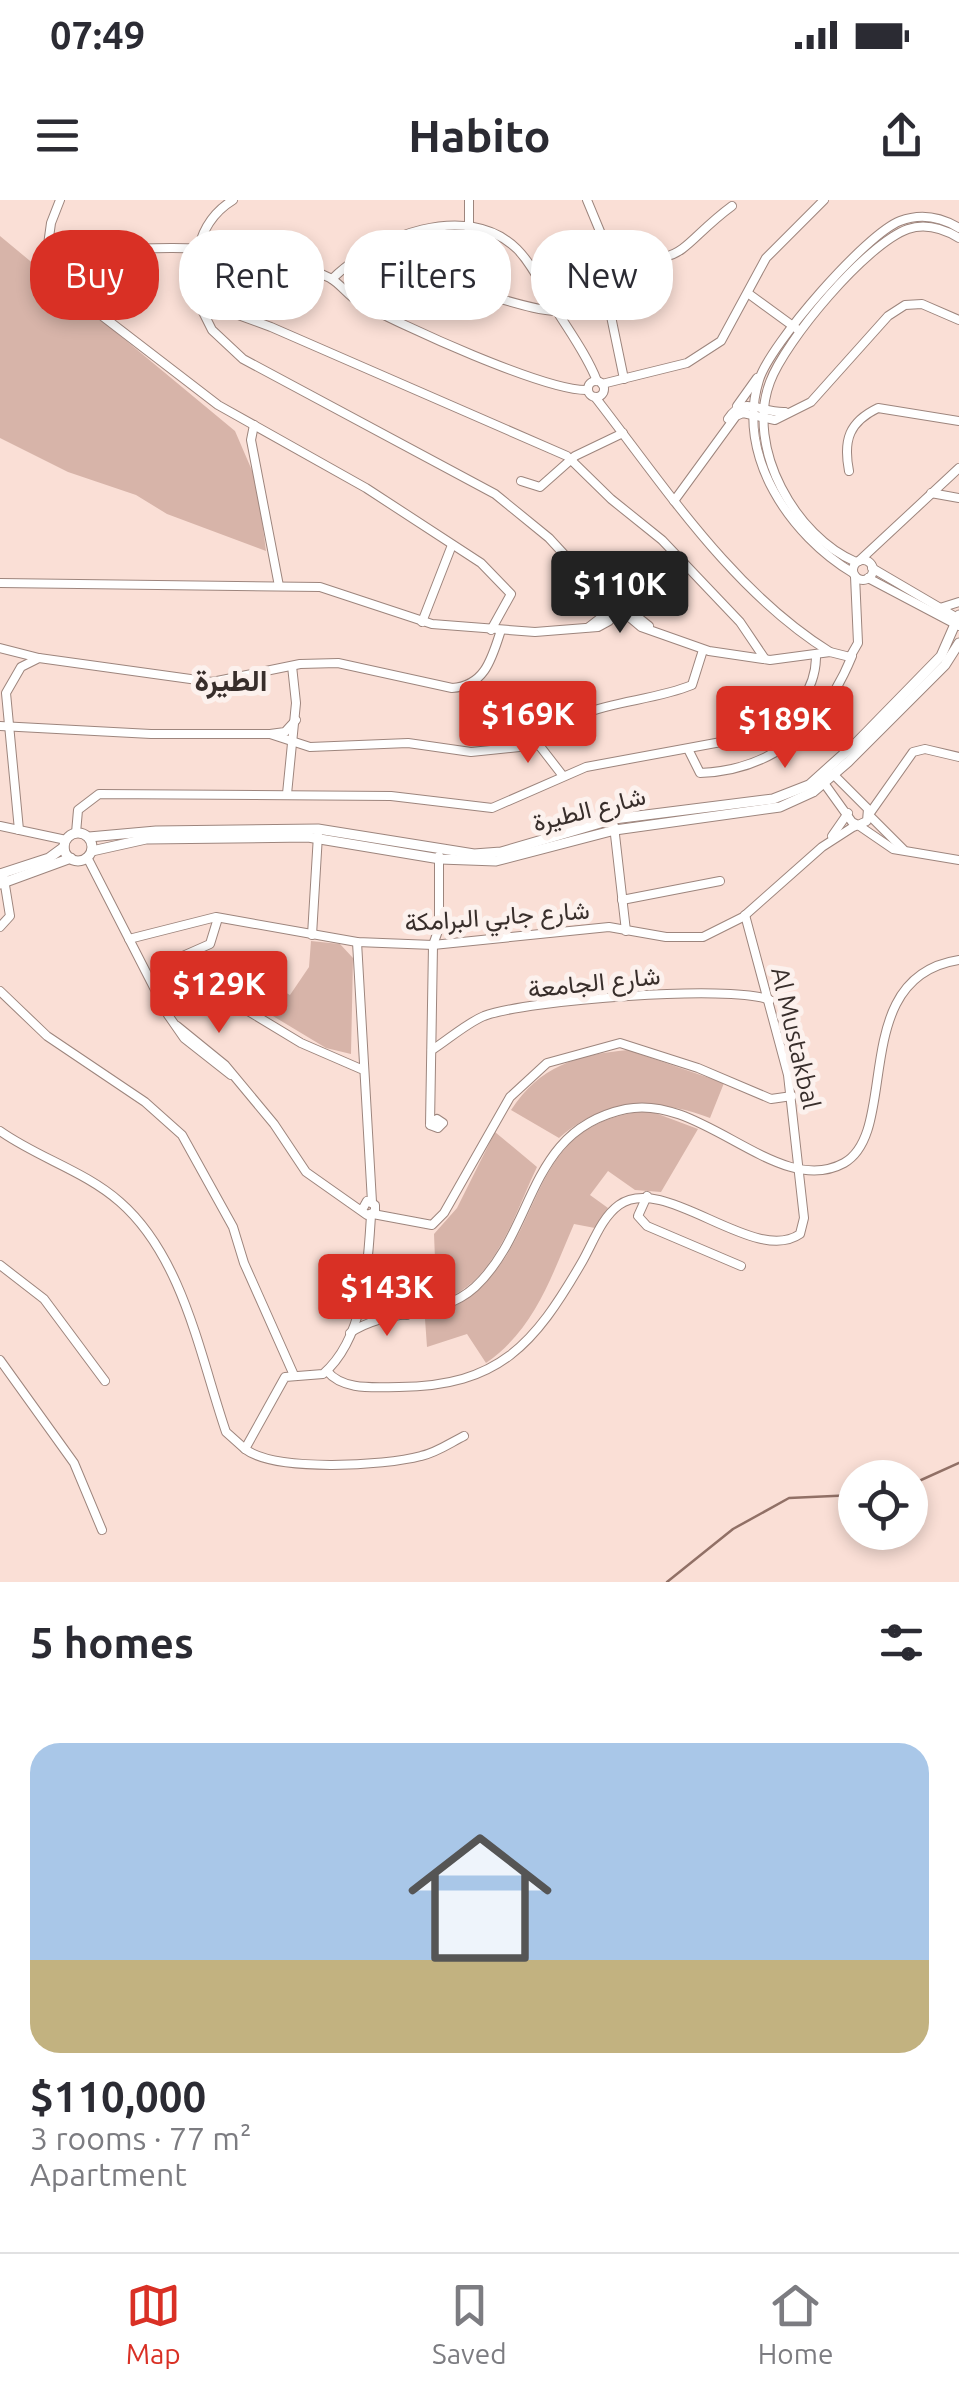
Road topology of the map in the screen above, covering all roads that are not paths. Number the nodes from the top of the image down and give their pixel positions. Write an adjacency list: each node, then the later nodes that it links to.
1 (60, 200): 32 (street)
2 (233, 200): 9 (street)
3 (469, 200): 7 (street)
4 (587, 200): 10 (street)
5 (824, 200): 17 (street)
6 (732, 206): 12 (street)
7 (468, 223): 13 (street); 15 (street)
8 (959, 228): 24 (street)
9 (206, 230)
10 (598, 230)
11 (959, 238): 24 (street)
12 (673, 256)
13 (531, 271)
14 (324, 276): 15 (street)
15 (332, 279): 16 (street)
16 (344, 290)
17 (749, 294): 24 (street); 26 (street)
18 (207, 320): 48 (street)
19 (252, 320): 35 (street)
20 (398, 320): 28 (street)
21 (562, 320): 27 (street)
22 (612, 320): 26 (street)
23 (959, 320): 30 (street)
24 (797, 329): 25 (street); 30 (street)
25 (766, 366): 29 (street); 30 (street)
26 (624, 379): 27 (street)
27 (600, 382): 28 (street); 28 (street)
28 (591, 393): 33 (street)
29 (737, 406): 30 (street); 34 (street)
30 (760, 413): 34 (street); 44 (street); 46 (street)
31 (959, 421): 37 (street)
32 (254, 425): 43 (street); 50 (street)
33 (623, 433): 35 (street); 41 (street)
34 (720, 437): 41 (street)
35 (570, 460): 38 (street); 69 (street)
36 (959, 468): 39 (street)
37 (849, 471)
38 (520, 481)
39 (931, 493): 40 (street); 42 (street)
40 (959, 498)
41 (674, 502): 65 (street)
42 (877, 542): 44 (street); 45 (street)
43 (452, 545): 58 (street); 60 (street)
44 (858, 562): 45 (street); 46 (street)
45 (872, 567): 47 (street); 55 (street)
46 (854, 574): 47 (street); 52 (street)
47 (866, 579): 52 (street); 57 (street)
48 (590, 580): 51 (street); 54 (street)
49 (0, 583): 50 (street)
50 (279, 586): 58 (street)
51 (603, 596): 54 (street); 56 (street)
52 (857, 599): 66 (street)
53 (959, 602): 55 (street)
54 (618, 607): 56 (street); 59 (street); 61 (street)
55 (940, 608): 57 (street)
56 (603, 621): 59 (street); 60 (street)
57 (958, 621): 81 (main road, شارع الطيرة)
58 (422, 622): 60 (street)
59 (632, 622): 61 (street)
60 (496, 630): 70 (street)
61 (662, 635): 64 (street)
62 (959, 642): 81 (main road, شارع الطيرة)
63 (0, 648): 67 (street)
64 (703, 650): 69 (street); 77 (street)
65 (830, 652): 66 (street); 68 (street)
66 (852, 656): 78 (street)
67 (39, 658): 70 (street); 72 (street)
68 (816, 658): 69 (street); 78 (street)
69 (765, 659)
70 (292, 666): 73 (street)
71 (0, 680): 72 (street)
72 (14, 680): 74 (street)
73 (296, 720): 75 (street); 76 (street)
74 (4, 725): 75 (street); 90 (street)
75 (270, 734): 76 (street)
76 (292, 744): 77 (street); 83 (street)
77 (539, 745): 80 (street)
78 (688, 749): 80 (street)
79 (959, 756): 82 (street)
80 (563, 776): 83 (street)
81 (827, 777): 84 (street); 85 (street); 87 (main road, شارع الطيرة)
82 (886, 785): 84 (street); 86 (street)
83 (287, 794): 91 (street)
84 (859, 802): 86 (street)
85 (848, 813): 89 (street); 95 (street)
86 (870, 814): 89 (street); 96 (street)
87 (614, 824): 98 (main road, شارع الطيرة); 103 (street)
88 (0, 826): 90 (street)
89 (858, 826): 95 (street); 96 (street)
90 (19, 830): 94 (street)
91 (76, 833): 93 (main road); 94 (main road)
92 (318, 834): 93 (main road, شارع الطيرة); 97 (main road, شارع الطيرة); 98 (main road, شارع الطيرة); 108 (street)
93 (89, 837): 97 (main road)
94 (65, 843): 99 (main road); 101 (main road)
95 (822, 847): 104 (street, شارع جابي البرامكة)
96 (907, 852): 100 (street)
97 (90, 854): 99 (main road, شارع الطيرة); 109 (street)
98 (439, 856): 111 (street)
99 (70, 858): 101 (main road)
100 (959, 860)
101 (2, 878): 106 (street)
102 (720, 882): 103 (street)
103 (622, 900): 107 (street)
104 (745, 915): 107 (street, شارع جابي البرامكة); 115 (street, Al Mustakbal)
105 (218, 918): 108 (street, شارع جابي البرامكة); 109 (street); 114 (street)
106 (0, 927)
107 (626, 931): 111 (street, شارع جابي البرامكة)
108 (312, 935): 110 (street, شارع جابي البرامكة)
109 (130, 938): 116 (street)
110 (357, 942): 111 (street, شارع جابي البرامكة); 118 (street)
111 (432, 944): 117 (street)
112 (959, 960): 122 (street)
113 (0, 991): 134 (street)
114 (212, 993): 116 (street); 118 (street)
115 (770, 1000): 117 (street, شارع الجامعة); 119 (street, Al Mustakbal)
116 (166, 1012): 124 (street)
117 (432, 1050): 120 (street)
118 (362, 1069): 124 (street)
119 (792, 1096): 122 (street, Al Mustakbal); 124 (street)
120 (430, 1125)
121 (0, 1131): 137 (street)
122 (800, 1172): 123 (street, Al Mustakbal); 130 (street)
123 (648, 1196): 127 (street); 133 (street)
124 (368, 1208): 125 (street)
125 (368, 1255): 128 (street); 129 (street)
126 (0, 1265): 135 (street)
127 (741, 1266)
128 (356, 1313): 129 (street); 131 (street)
129 (382, 1313): 130 (street)
130 (407, 1314): 131 (street)
131 (350, 1332): 133 (street)
132 (0, 1360): 138 (street)
133 (327, 1371): 134 (street)
134 (294, 1373): 137 (street)
135 (105, 1381)
136 (464, 1436): 137 (street)
137 (245, 1449)
138 (102, 1530)

